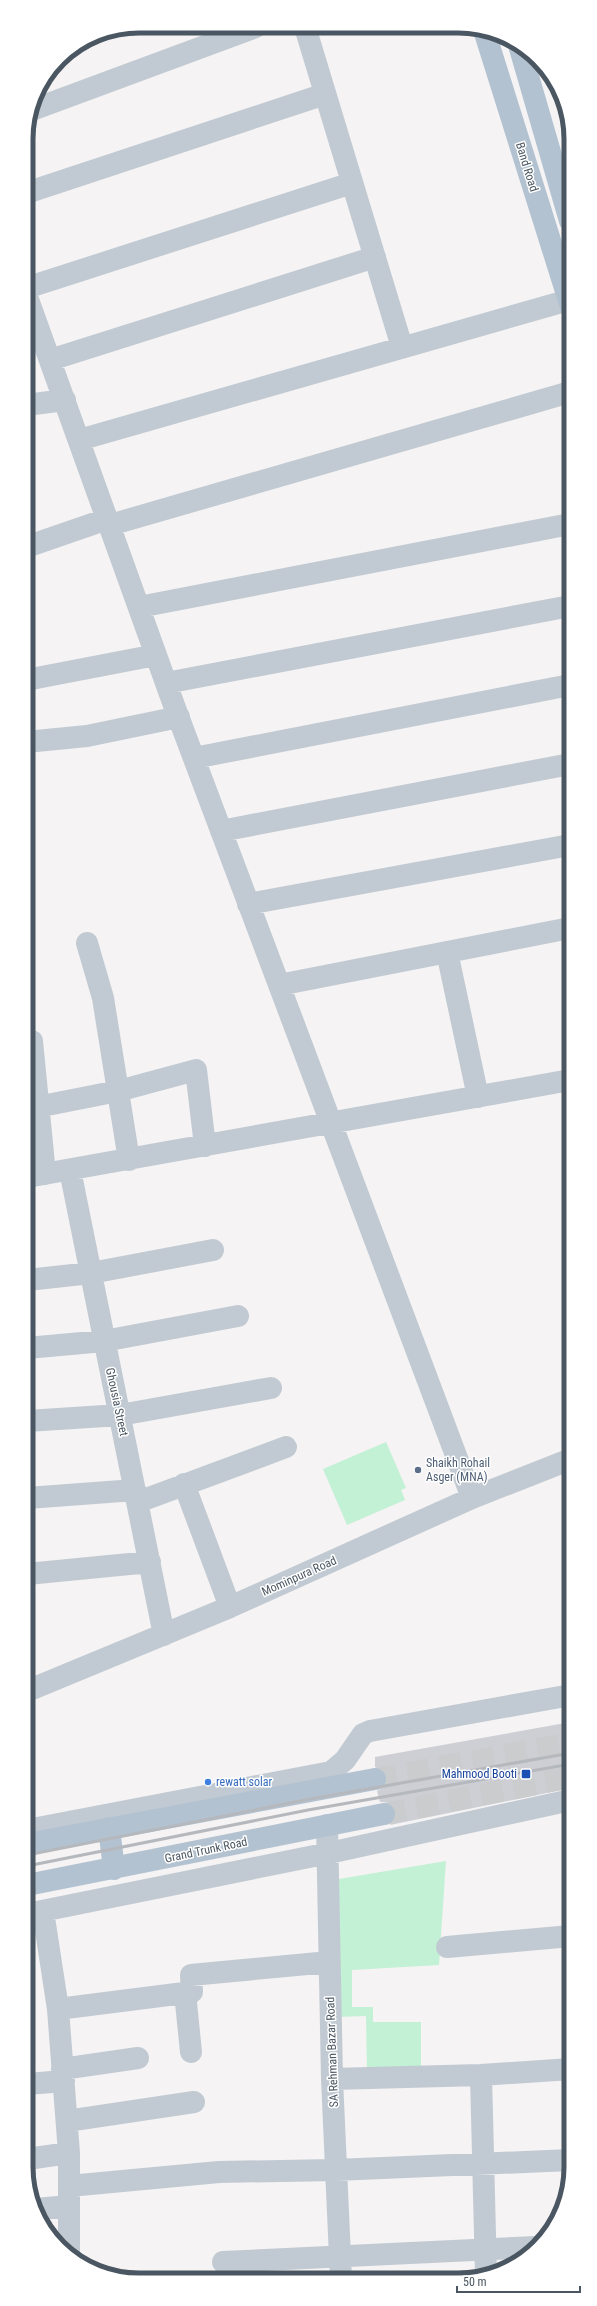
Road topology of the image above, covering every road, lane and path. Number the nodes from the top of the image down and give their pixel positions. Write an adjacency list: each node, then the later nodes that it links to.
1 (240, 33): 6 (street)
2 (307, 33): 5 (street)
3 (486, 37): 11 (main road, Band Road)
4 (521, 54): 9 (main road)
5 (325, 94): 7 (street); 8 (street)
6 (38, 108)
7 (352, 183): 10 (street); 12 (street)
8 (33, 191)
9 (564, 201)
10 (374, 257): 15 (street); 16 (street)
11 (564, 283)
12 (33, 286)
13 (564, 304): 15 (street)
14 (33, 322): 16 (street)
15 (402, 347): 20 (street)
16 (50, 360): 18 (street)
17 (564, 394): 21 (street)
18 (65, 400): 19 (street); 20 (street)
19 (33, 404)
20 (79, 440): 21 (street)
21 (109, 522): 23 (street); 24 (street)
22 (564, 525): 24 (street)
23 (33, 545)
24 (139, 607): 26 (street)
25 (564, 607): 28 (street)
26 (156, 655): 27 (street); 28 (street)
27 (33, 679)
28 (166, 683): 30 (street)
29 (564, 686): 32 (street)
30 (179, 717): 31 (street); 32 (street)
31 (33, 741)
32 (194, 758): 34 (street)
33 (564, 765): 34 (street)
34 (221, 831): 36 (street)
35 (564, 846): 36 (street)
36 (248, 904): 40 (street)
37 (564, 929): 39 (street)
38 (87, 943): 42 (street)
39 (447, 952): 40 (street); 43 (street)
40 (279, 985): 45 (street)
41 (564, 1081): 43 (street)
42 (118, 1091): 44 (street); 47 (street); 48 (street)
43 (478, 1097): 45 (street)
44 (33, 1108)
45 (331, 1124): 47 (street); 65 (street)
46 (33, 1125): 50 (street)
47 (205, 1146): 48 (street)
48 (129, 1160): 49 (street)
49 (70, 1170): 50 (street); 52 (street, Ghousia Street)
50 (36, 1176)
51 (213, 1250): 52 (street)
52 (91, 1273): 53 (street); 55 (street, Ghousia Street)
53 (33, 1279)
54 (238, 1316): 55 (street)
55 (104, 1340): 56 (street); 58 (street, Ghousia Street)
56 (33, 1347)
57 (271, 1388): 58 (street)
58 (120, 1415): 59 (street); 63 (street, Ghousia Street)
59 (33, 1421)
60 (286, 1446): 62 (street)
61 (564, 1462): 65 (street, Mominpura Road)
62 (184, 1484): 63 (street); 68 (street)
63 (136, 1496): 64 (street); 66 (street, Ghousia Street)
64 (33, 1498)
65 (472, 1498): 68 (street, Mominpura Road)
66 (150, 1562): 67 (street); 69 (street, Ghousia Street)
67 (33, 1573)
68 (230, 1607): 69 (street, Mominpura Road)
69 (164, 1635): 70 (street, Mominpura Road)
70 (33, 1689)
71 (564, 1696): 77 (street)
72 (375, 1779): 76 (main road)
73 (564, 1802): 79 (street)
74 (384, 1814): 75 (main road, Grand Trunk Road)
75 (327, 1825): 79 (street, SA Rehman Bazar Road); 80 (main road, Grand Trunk Road)
76 (109, 1828): 78 (main road); 80 (main road)
77 (33, 1829)
78 (33, 1843)
79 (329, 1853): 82 (street); 85 (street, SA Rehman Bazar Road)
80 (114, 1869): 81 (main road, Grand Trunk Road)
81 (33, 1884)
82 (35, 1912): 87 (street)
83 (564, 1937): 84 (street)
84 (447, 1947)
85 (329, 1962): 86 (street); 93 (street, SA Rehman Bazar Road)
86 (185, 1993): 87 (street); 88 (street)
87 (58, 2008): 91 (street)
88 (192, 2052)
89 (138, 2058): 91 (street)
90 (564, 2069): 92 (street)
91 (63, 2075): 94 (street); 96 (street)
92 (481, 2075): 93 (street); 100 (street)
93 (332, 2079): 101 (street, SA Rehman Bazar Road)
94 (33, 2082)
95 (194, 2102): 96 (street)
96 (67, 2121): 97 (street)
97 (69, 2153): 98 (street); 102 (street)
98 (33, 2158)
99 (564, 2160): 100 (street)
100 (485, 2164): 101 (street); 106 (street)
101 (336, 2170): 102 (street); 107 (street, SA Rehman Bazar Road)
102 (69, 2196): 103 (street); 104 (street)
103 (41, 2207)
104 (69, 2246)
105 (527, 2247): 106 (street)
106 (486, 2248): 107 (street); 109 (street)
107 (340, 2256): 108 (street); 110 (street, SA Rehman Bazar Road)
108 (223, 2262)
109 (486, 2269)
110 (341, 2273)

